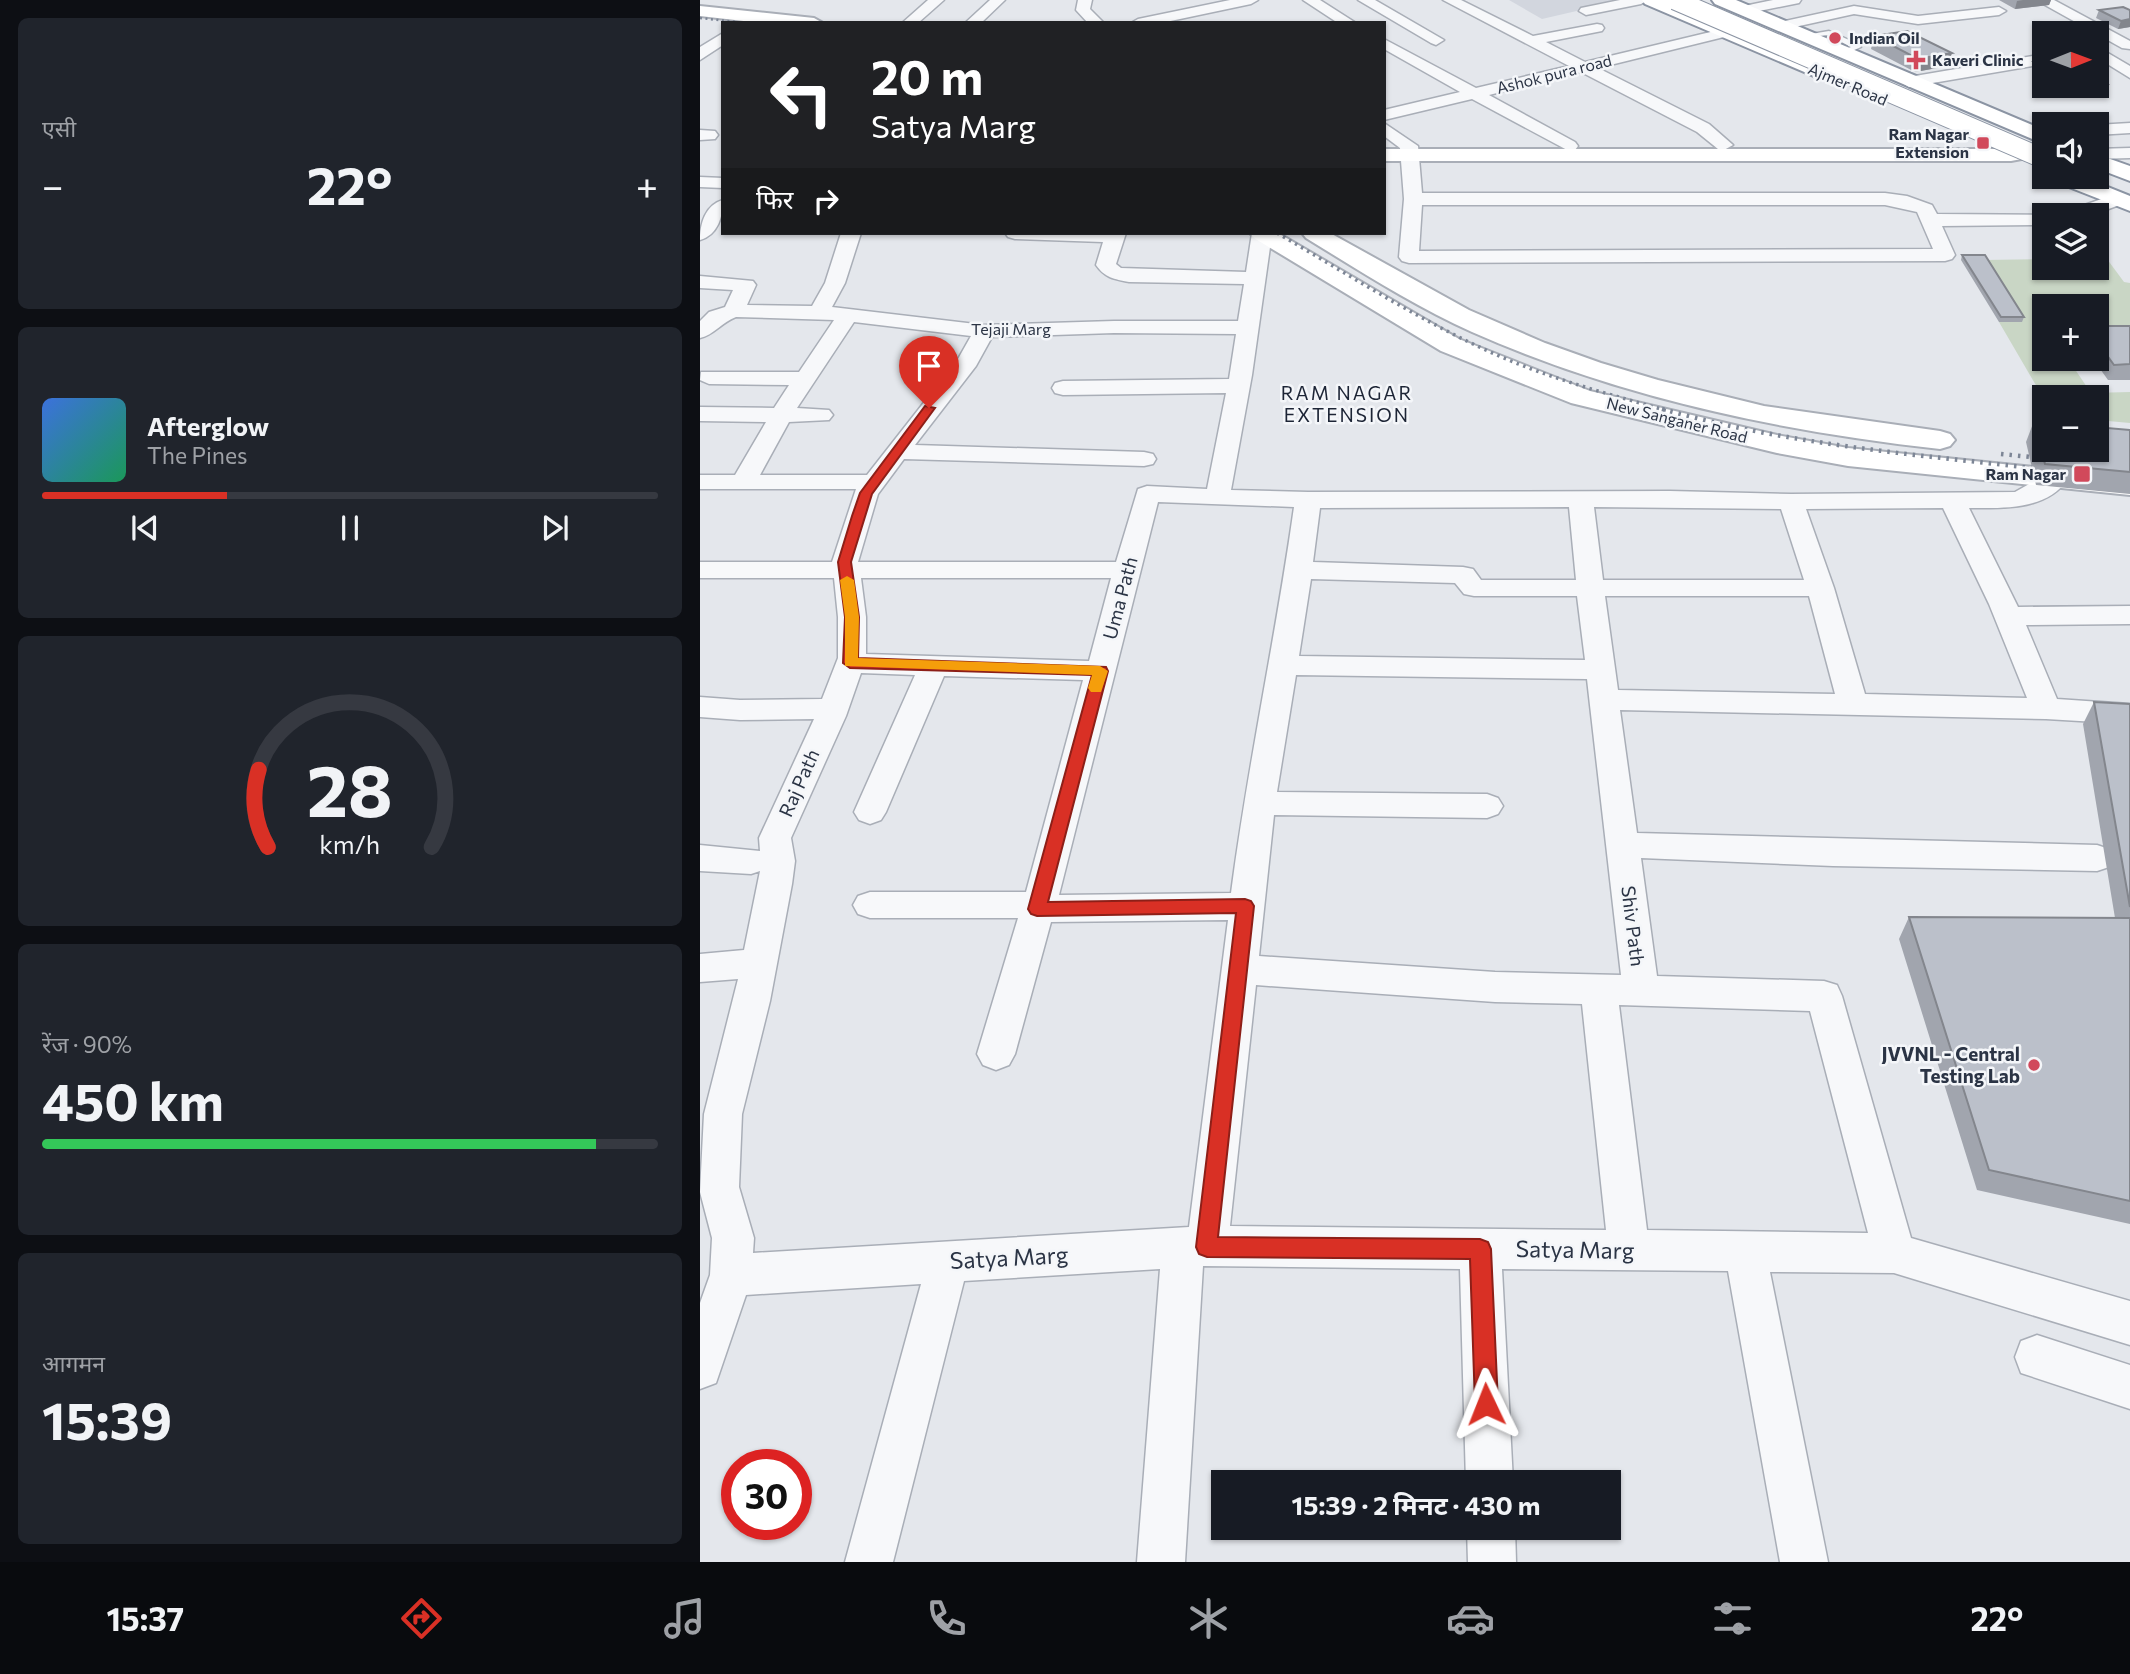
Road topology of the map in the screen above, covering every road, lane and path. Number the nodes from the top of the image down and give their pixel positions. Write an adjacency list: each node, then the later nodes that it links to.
1 (937, 0): 22 (street)
2 (998, 0): 23 (street)
3 (1085, 0): 24 (street)
4 (1188, 0): 16 (street)
5 (1310, 0): 27 (street)
6 (1365, 0): 34 (street)
7 (1450, 0): 35 (street)
8 (1641, 0): 19 (street)
9 (1651, 0): 32 (main road, Ajmer Road)
10 (1675, 0): 60 (main road, bridge)
11 (1703, 0): 50 (main road)
12 (1721, 0): 17 (main road, Ajmer Road)
13 (1794, 0): 17 (street)
14 (2043, 0): 37 (street)
15 (1243, 1): 16 (street)
16 (1203, 9): 25 (street); 26 (street)
17 (1744, 10): 28 (main road, Ajmer Road)
18 (700, 11): 21 (main road)
19 (1586, 11)
20 (1999, 11): 28 (street)
21 (795, 21)
22 (911, 21)
23 (974, 21)
24 (1095, 21)
25 (1152, 21)
26 (1221, 21)
27 (1346, 21)
28 (1781, 26): 44 (main road, Ajmer Road)
29 (700, 28): 31 (main road)
30 (1597, 28): 35 (street)
31 (721, 30)
32 (1723, 33): 42 (street, Ashok pura road); 53 (main road, Ajmer Road)
33 (721, 40): 41 (street)
34 (1436, 40)
35 (1531, 41): 42 (street)
36 (1386, 44): 45 (street)
37 (2129, 45): 38 (street)
38 (2109, 48)
39 (2109, 58): 43 (street)
40 (2032, 61): 44 (street)
41 (704, 63)
42 (1580, 67): 45 (street, Ashok pura road); 54 (street)
43 (2130, 73)
44 (1909, 82): 51 (main road, Ajmer Road)
45 (1474, 93): 46 (street, Ashok pura road); 56 (street)
46 (1386, 115)
47 (2130, 128): 48 (street)
48 (2109, 129)
49 (1386, 130): 58 (street)
50 (2032, 138)
51 (2032, 138)
52 (2032, 142): 53 (main road)
53 (1983, 143): 54 (main road); 63 (main road, Ajmer Road)
54 (1724, 145): 56 (main road)
55 (1386, 146): 58 (main road)
56 (1569, 146): 58 (main road)
57 (2032, 146): 63 (main road)
58 (1409, 151): 62 (main road); 63 (main road); 73 (street)
59 (2130, 153): 61 (street)
60 (2032, 154)
61 (2109, 154)
62 (1386, 155)
63 (2011, 155): 64 (main road, Ajmer Road)
64 (2032, 164)
65 (2109, 165): 66 (main road)
66 (2130, 174)
67 (2109, 181): 72 (main road)
68 (700, 182): 69 (street)
69 (721, 183)
70 (2109, 188): 72 (main road)
71 (2104, 189): 72 (main road)
72 (2127, 196): 74 (street)
73 (1413, 199): 77 (street); 77 (street)
74 (2108, 203)
75 (721, 208): 78 (street)
76 (2032, 219): 77 (street)
77 (1932, 220)
78 (700, 234)
79 (850, 235): 88 (street)
80 (1115, 235): 84 (street)
81 (1262, 235): 85 (street)
82 (1265, 235): 104 (main road, New Sanganer Road)
83 (1318, 235): 101 (main road, New Sanganer Road)
84 (1123, 275): 85 (street); 90 (street)
85 (1255, 278): 91 (street)
86 (700, 282): 87 (street)
87 (734, 310): 88 (street, Tejaji Marg); 93 (street)
88 (819, 312): 89 (street, Tejaji Marg)
89 (848, 315): 92 (street, Tejaji Marg); 95 (street)
90 (1111, 327): 91 (street, Tejaji Marg); 92 (street, Tejaji Marg)
91 (1248, 328): 96 (street)
92 (984, 331): 102 (street, Raj Path)
93 (700, 332)
94 (709, 377): 95 (street)
95 (804, 379): 99 (street)
96 (1239, 386): 97 (street); 109 (street)
97 (1063, 388)
98 (700, 414): 99 (street)
99 (781, 415): 100 (street); 105 (street)
100 (821, 415)
101 (1966, 442)
102 (897, 452): 103 (street); 107 (street, Raj Path)
103 (1144, 459)
104 (2056, 479): 108 (main road, New Sanganer Road); 112 (street)
105 (744, 481): 106 (street); 107 (street)
106 (700, 482)
107 (874, 482): 114 (street, Raj Path)
108 (2130, 486)
109 (1218, 495): 111 (street); 116 (street, Uma Path)
110 (1581, 499): 111 (street); 113 (street); 119 (street, Shiv Path)
111 (1308, 500): 117 (street)
112 (1952, 500): 113 (street); 121 (street)
113 (1791, 502): 118 (street)
114 (845, 568): 115 (street); 116 (street); 122 (street, Raj Path)
115 (700, 570)
116 (1127, 570): 125 (street, Uma Path)
117 (1299, 570): 119 (street); 124 (street)
118 (1820, 588): 119 (street); 127 (street)
119 (1590, 589): 126 (street, Shiv Path)
120 (2130, 615): 121 (street)
121 (2009, 616): 130 (street)
122 (850, 663): 123 (street); 129 (street, Raj Path)
123 (934, 664): 125 (street); 134 (street)
124 (1282, 664): 126 (street); 132 (street)
125 (1100, 671): 141 (street, Uma Path)
126 (1603, 685): 127 (street); 135 (street, Shiv Path)
127 (1853, 704): 130 (street)
128 (700, 707): 129 (street)
129 (834, 709): 142 (street, Raj Path)
130 (2046, 709): 131 (street)
131 (2130, 714)
132 (1259, 803): 133 (street); 140 (street)
133 (1487, 806)
134 (870, 812)
135 (1622, 845): 137 (street); 146 (street, Shiv Path)
136 (700, 858): 138 (street)
137 (2097, 858)
138 (751, 861)
139 (870, 905): 141 (street)
140 (1245, 906): 141 (street); 144 (street)
141 (1038, 907): 147 (street, Uma Path)
142 (758, 963): 143 (street); 154 (street, Raj Path)
143 (700, 968)
144 (1238, 969): 145 (street); 148 (street)
145 (1599, 989): 146 (street); 150 (street)
146 (1641, 990): 152 (street, Shiv Path)
147 (996, 1054)
148 (1195, 1247): 149 (street, Satya Marg); 153 (street, Satya Marg); 162 (street)
149 (1480, 1249): 150 (street, Satya Marg); 159 (street)
150 (1629, 1250): 151 (street, Satya Marg)
151 (1745, 1251): 152 (street, Satya Marg); 164 (street)
152 (1894, 1253): 155 (street, Satya Marg)
153 (948, 1261): 154 (street, Satya Marg); 161 (street)
154 (730, 1275): 157 (street)
155 (2130, 1323)
156 (2037, 1357): 158 (street)
157 (700, 1367)
158 (2130, 1387)
159 (1489, 1470)
160 (1491, 1540): 163 (street)
161 (869, 1562)
162 (1161, 1562)
163 (1492, 1562)
164 (1804, 1562)

